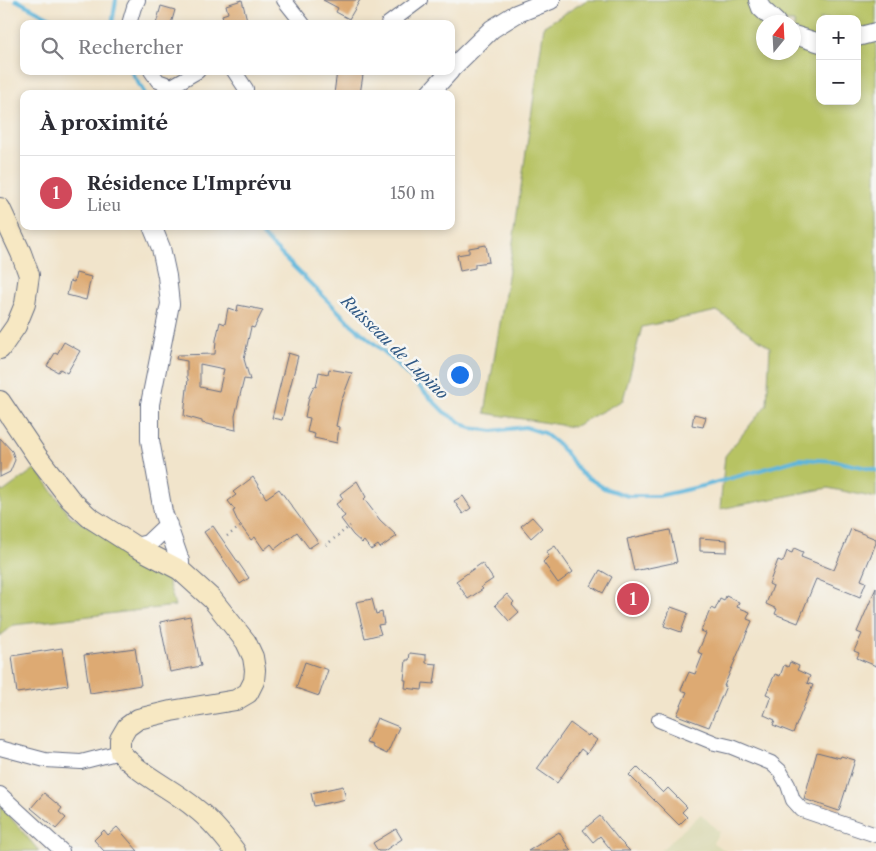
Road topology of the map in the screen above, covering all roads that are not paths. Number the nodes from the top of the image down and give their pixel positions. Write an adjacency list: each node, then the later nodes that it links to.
1 (138, 0): 8 (street)
2 (284, 0): 9 (street)
3 (420, 0): 6 (street)
4 (552, 0): 15 (street)
5 (758, 0): 7 (street)
6 (403, 6): 10 (street)
7 (768, 15)
8 (129, 20)
9 (301, 20)
10 (391, 20)
11 (876, 32): 12 (street)
12 (861, 36)
13 (801, 37): 14 (street)
14 (816, 42)
15 (455, 65)
16 (154, 75): 20 (street)
17 (192, 75): 20 (street)
18 (237, 75): 21 (street)
19 (446, 75): 22 (street)
20 (170, 90)
21 (246, 90)
22 (432, 90)
23 (0, 208): 25 (main road)
24 (154, 230): 27 (street)
25 (0, 349)
26 (0, 401): 28 (main road)
27 (168, 525): 28 (street); 29 (street)
28 (136, 547): 29 (main road)
29 (180, 570): 32 (main road)
30 (659, 720): 34 (street)
31 (0, 748): 32 (street)
32 (120, 752): 36 (main road)
33 (0, 794): 35 (street)
34 (876, 835)
35 (62, 851)
36 (234, 851)

